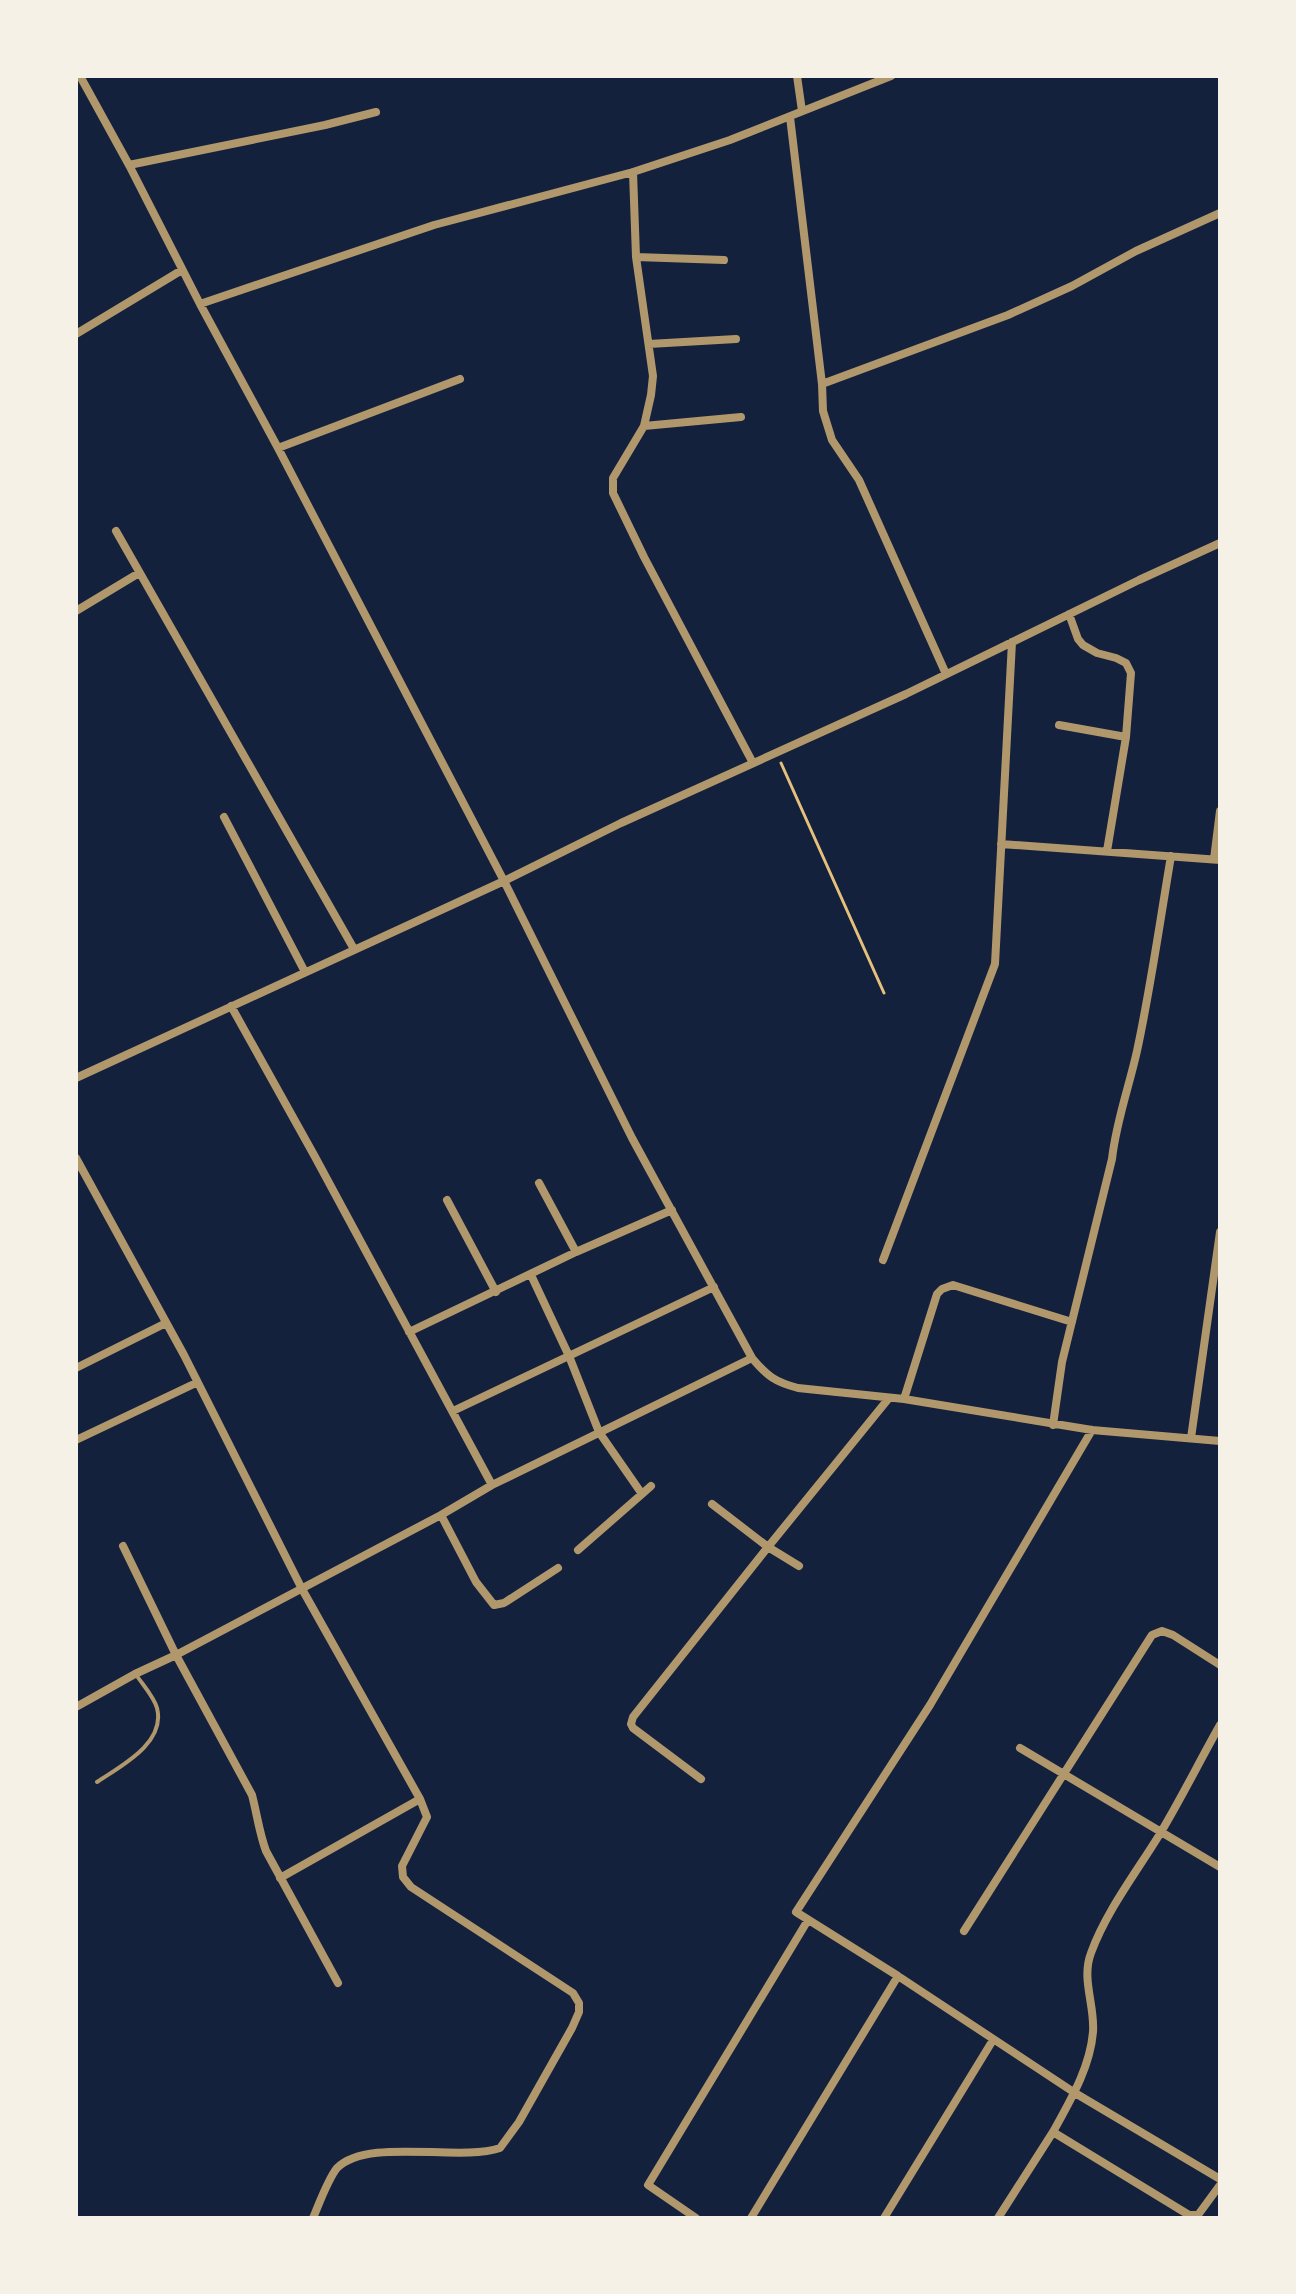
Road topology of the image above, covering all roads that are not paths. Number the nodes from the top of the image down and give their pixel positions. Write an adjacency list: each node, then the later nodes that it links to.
1 (80, 76): 7 (street)
2 (797, 76): 4 (street)
3 (891, 76): 4 (street)
4 (802, 111): 6 (street)
5 (376, 112): 7 (street)
6 (790, 117): 8 (street); 18 (street)
7 (129, 165): 12 (street)
8 (633, 172): 10 (street); 13 (street)
9 (1220, 213): 18 (street)
10 (636, 257): 11 (street); 16 (street)
11 (724, 260)
12 (182, 270): 13 (street); 14 (street)
13 (200, 304): 21 (street)
14 (76, 334)
15 (736, 339): 16 (street)
16 (649, 344): 20 (street)
17 (460, 379): 21 (street)
18 (822, 384): 28 (street)
19 (741, 417): 20 (street)
20 (644, 426): 31 (street)
21 (278, 448): 38 (street)
22 (116, 531): 24 (street)
23 (1220, 543): 26 (street)
24 (139, 573): 25 (street); 39 (street)
25 (76, 611)
26 (1069, 614): 27 (street); 30 (street)
27 (1012, 642): 28 (street); 34 (street)
28 (946, 674): 31 (street)
29 (1059, 725): 30 (street)
30 (1126, 737): 35 (street)
31 (753, 763): 38 (street)
32 (1220, 811): 37 (street)
33 (224, 817): 40 (street)
34 (1001, 844): 35 (street); 49 (street)
35 (1107, 851): 36 (street)
36 (1171, 856): 37 (street); 53 (street)
37 (1217, 860)
38 (504, 881): 39 (street); 46 (street)
39 (354, 949): 40 (street)
40 (305, 972): 41 (street)
41 (231, 1006): 42 (street); 55 (street)
42 (76, 1078)
43 (76, 1158): 54 (street)
44 (539, 1183): 48 (street)
45 (447, 1200): 52 (street)
46 (672, 1210): 48 (street); 51 (street)
47 (1220, 1232): 66 (street)
48 (576, 1252): 50 (street)
49 (883, 1260)
50 (531, 1275): 52 (street); 56 (street)
51 (714, 1287): 56 (street); 57 (street)
52 (496, 1292): 55 (street)
53 (1072, 1322): 61 (street); 63 (street)
54 (166, 1323): 58 (street); 59 (street)
55 (409, 1332): 62 (street)
56 (569, 1356): 62 (street); 65 (street)
57 (752, 1358): 60 (street); 65 (street)
58 (76, 1368)
59 (196, 1383): 67 (street); 79 (street)
60 (889, 1398): 61 (street); 75 (street)
61 (904, 1399): 63 (street)
62 (453, 1411): 69 (street)
63 (1053, 1425): 64 (street)
64 (1092, 1430): 66 (street); 93 (street)
65 (599, 1432): 69 (street); 71 (street)
66 (1191, 1438): 68 (street)
67 (76, 1440)
68 (1220, 1441)
69 (492, 1485): 73 (street)
70 (651, 1486): 71 (street)
71 (642, 1494): 76 (street)
72 (712, 1504): 75 (street)
73 (441, 1515): 78 (street); 79 (street)
74 (123, 1546): 80 (street)
75 (768, 1547): 77 (street); 87 (street)
76 (578, 1550)
77 (799, 1566)
78 (558, 1568)
79 (302, 1589): 80 (street); 89 (street)
80 (176, 1655): 82 (street); 92 (street)
81 (1220, 1665): 86 (street)
82 (135, 1674): 83 (street); 88 (lane)
83 (76, 1707)
84 (1220, 1725): 90 (street)
85 (1020, 1748): 86 (street)
86 (1062, 1774): 90 (street); 94 (street)
87 (701, 1779)
88 (97, 1782)
89 (420, 1799): 92 (street); 101 (street)
90 (1160, 1833): 91 (street); 98 (street)
91 (1220, 1867)
92 (280, 1878): 96 (street)
93 (808, 1920): 95 (street); 102 (street)
94 (964, 1931)
95 (898, 1976): 97 (street); 103 (street)
96 (338, 1983)
97 (993, 2040): 98 (street); 104 (street)
98 (1075, 2093): 99 (street); 100 (street)
99 (1053, 2132): 100 (street); 105 (street)
100 (1220, 2182)
101 (313, 2218)
102 (696, 2218)
103 (751, 2218)
104 (884, 2218)
105 (998, 2218)

